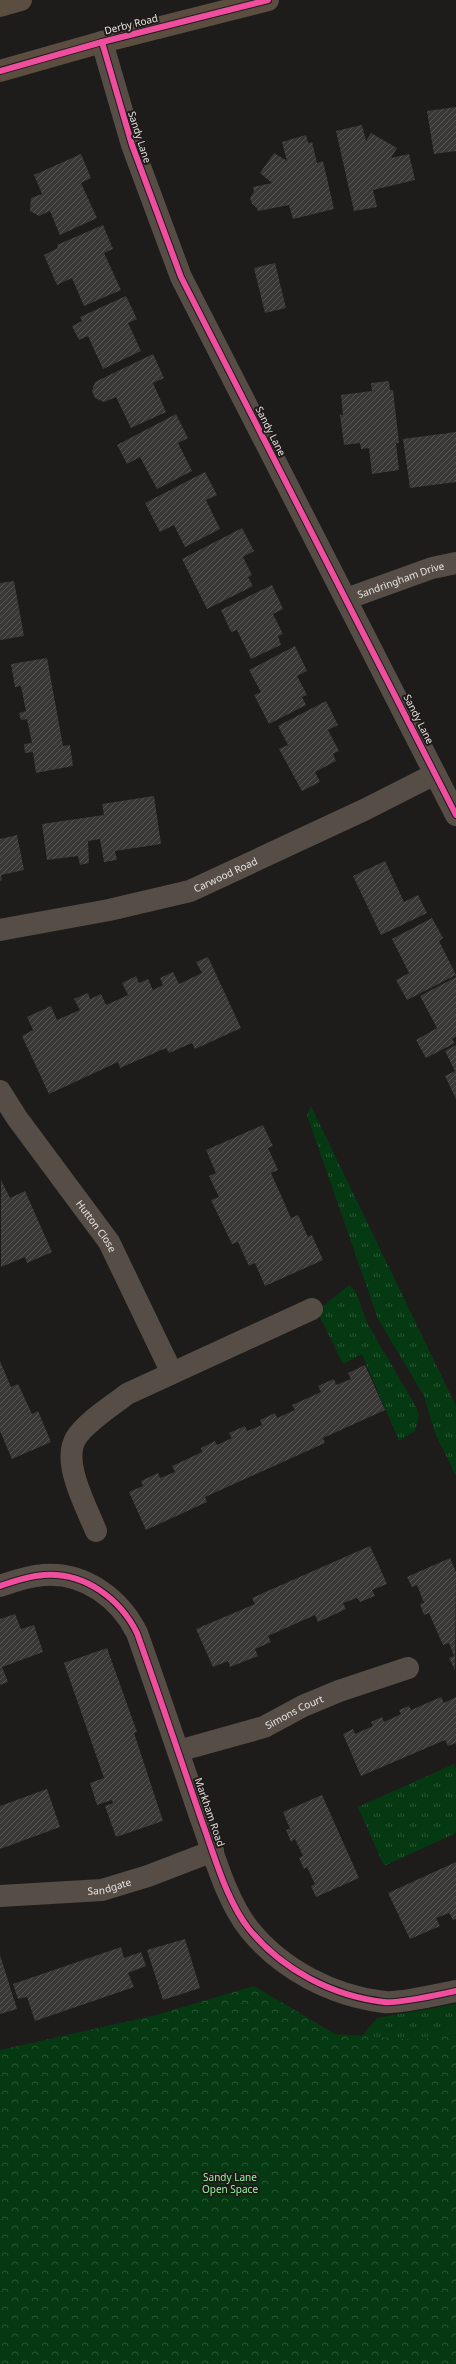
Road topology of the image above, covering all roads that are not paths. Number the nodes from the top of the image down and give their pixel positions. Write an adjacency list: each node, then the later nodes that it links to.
1 (21, 0): 3 (highway)
2 (268, 0): 4 (highway, Derby Road)
3 (0, 6)
4 (102, 42): 5 (highway, Derby Road); 7 (street, Sandy Lane)
5 (0, 71)
6 (456, 563): 7 (street, Sandringham Drive)
7 (346, 599): 8 (street, Sandy Lane)
8 (435, 774): 9 (street, Sandy Lane); 10 (street, Carwood Road)
9 (456, 815)
10 (0, 930)
11 (0, 1090): 13 (street, Hutton Close)
12 (312, 1309): 13 (street)
13 (172, 1373): 14 (street)
14 (96, 1531)
15 (0, 1586): 17 (street, Markham Road)
16 (408, 1668): 17 (street, Simons Court)
17 (178, 1751): 18 (street, Markham Road)
18 (213, 1851): 19 (street, Sandgate); 20 (street, Markham Road)
19 (0, 1896)
20 (456, 1991)

